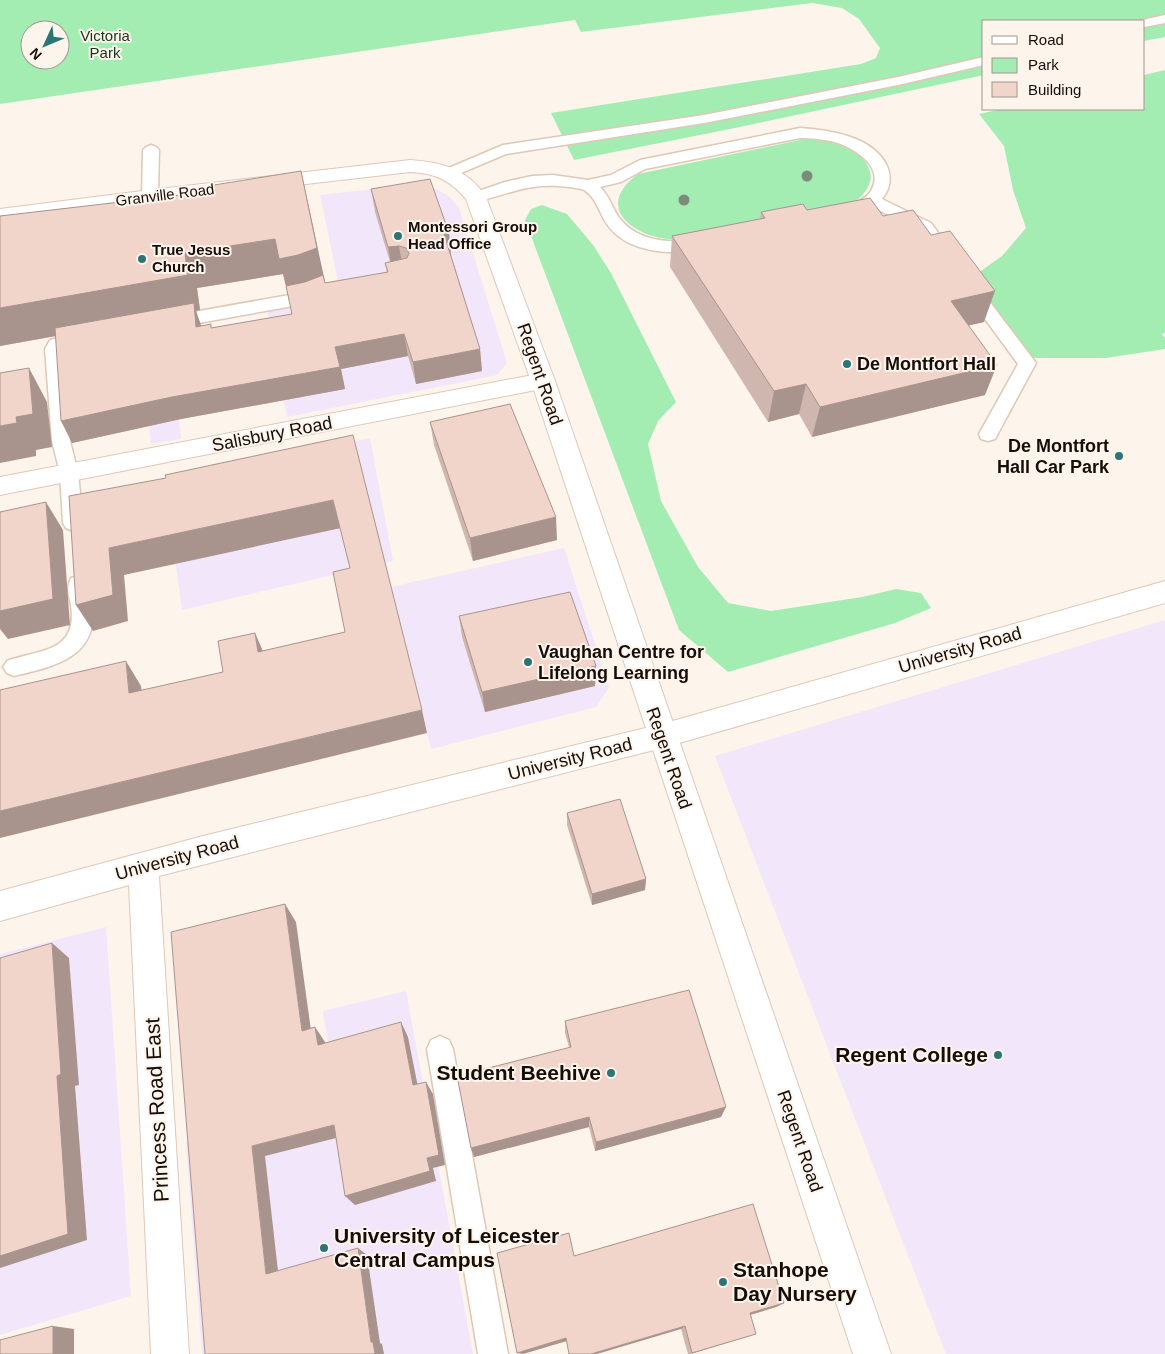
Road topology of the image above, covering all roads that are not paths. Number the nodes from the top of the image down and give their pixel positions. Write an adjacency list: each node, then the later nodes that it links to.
1 (1165, 19): 2 (lane)
2 (1145, 24)
3 (982, 61): 5 (lane)
4 (151, 150): 7 (lane)
5 (449, 173): 7 (street, Granville Road); 8 (street, Regent Road)
6 (588, 185): 8 (lane); 9 (lane); 12 (lane)
7 (150, 196): 10 (street, Granville Road)
8 (476, 197): 16 (street, Regent Road)
9 (873, 201): 11 (lane); 17 (lane)
10 (0, 216)
11 (833, 217)
12 (717, 241)
13 (330, 290): 14 (lane)
14 (157, 325)
15 (102, 335): 18 (lane)
16 (543, 381): 18 (street, Salisbury Road); 24 (street, Regent Road)
17 (988, 434)
18 (69, 473): 19 (street, Salisbury Road); 20 (lane)
19 (0, 486)
20 (75, 541)
21 (77, 570): 23 (lane)
22 (1165, 592): 24 (street, University Road)
23 (14, 667)
24 (662, 736): 25 (street, University Road); 30 (street, Regent Road)
25 (143, 866): 26 (street, University Road); 28 (street, Princess Road East)
26 (0, 906)
27 (440, 1049): 29 (lane)
28 (170, 1354)
29 (493, 1354)
30 (872, 1354)

